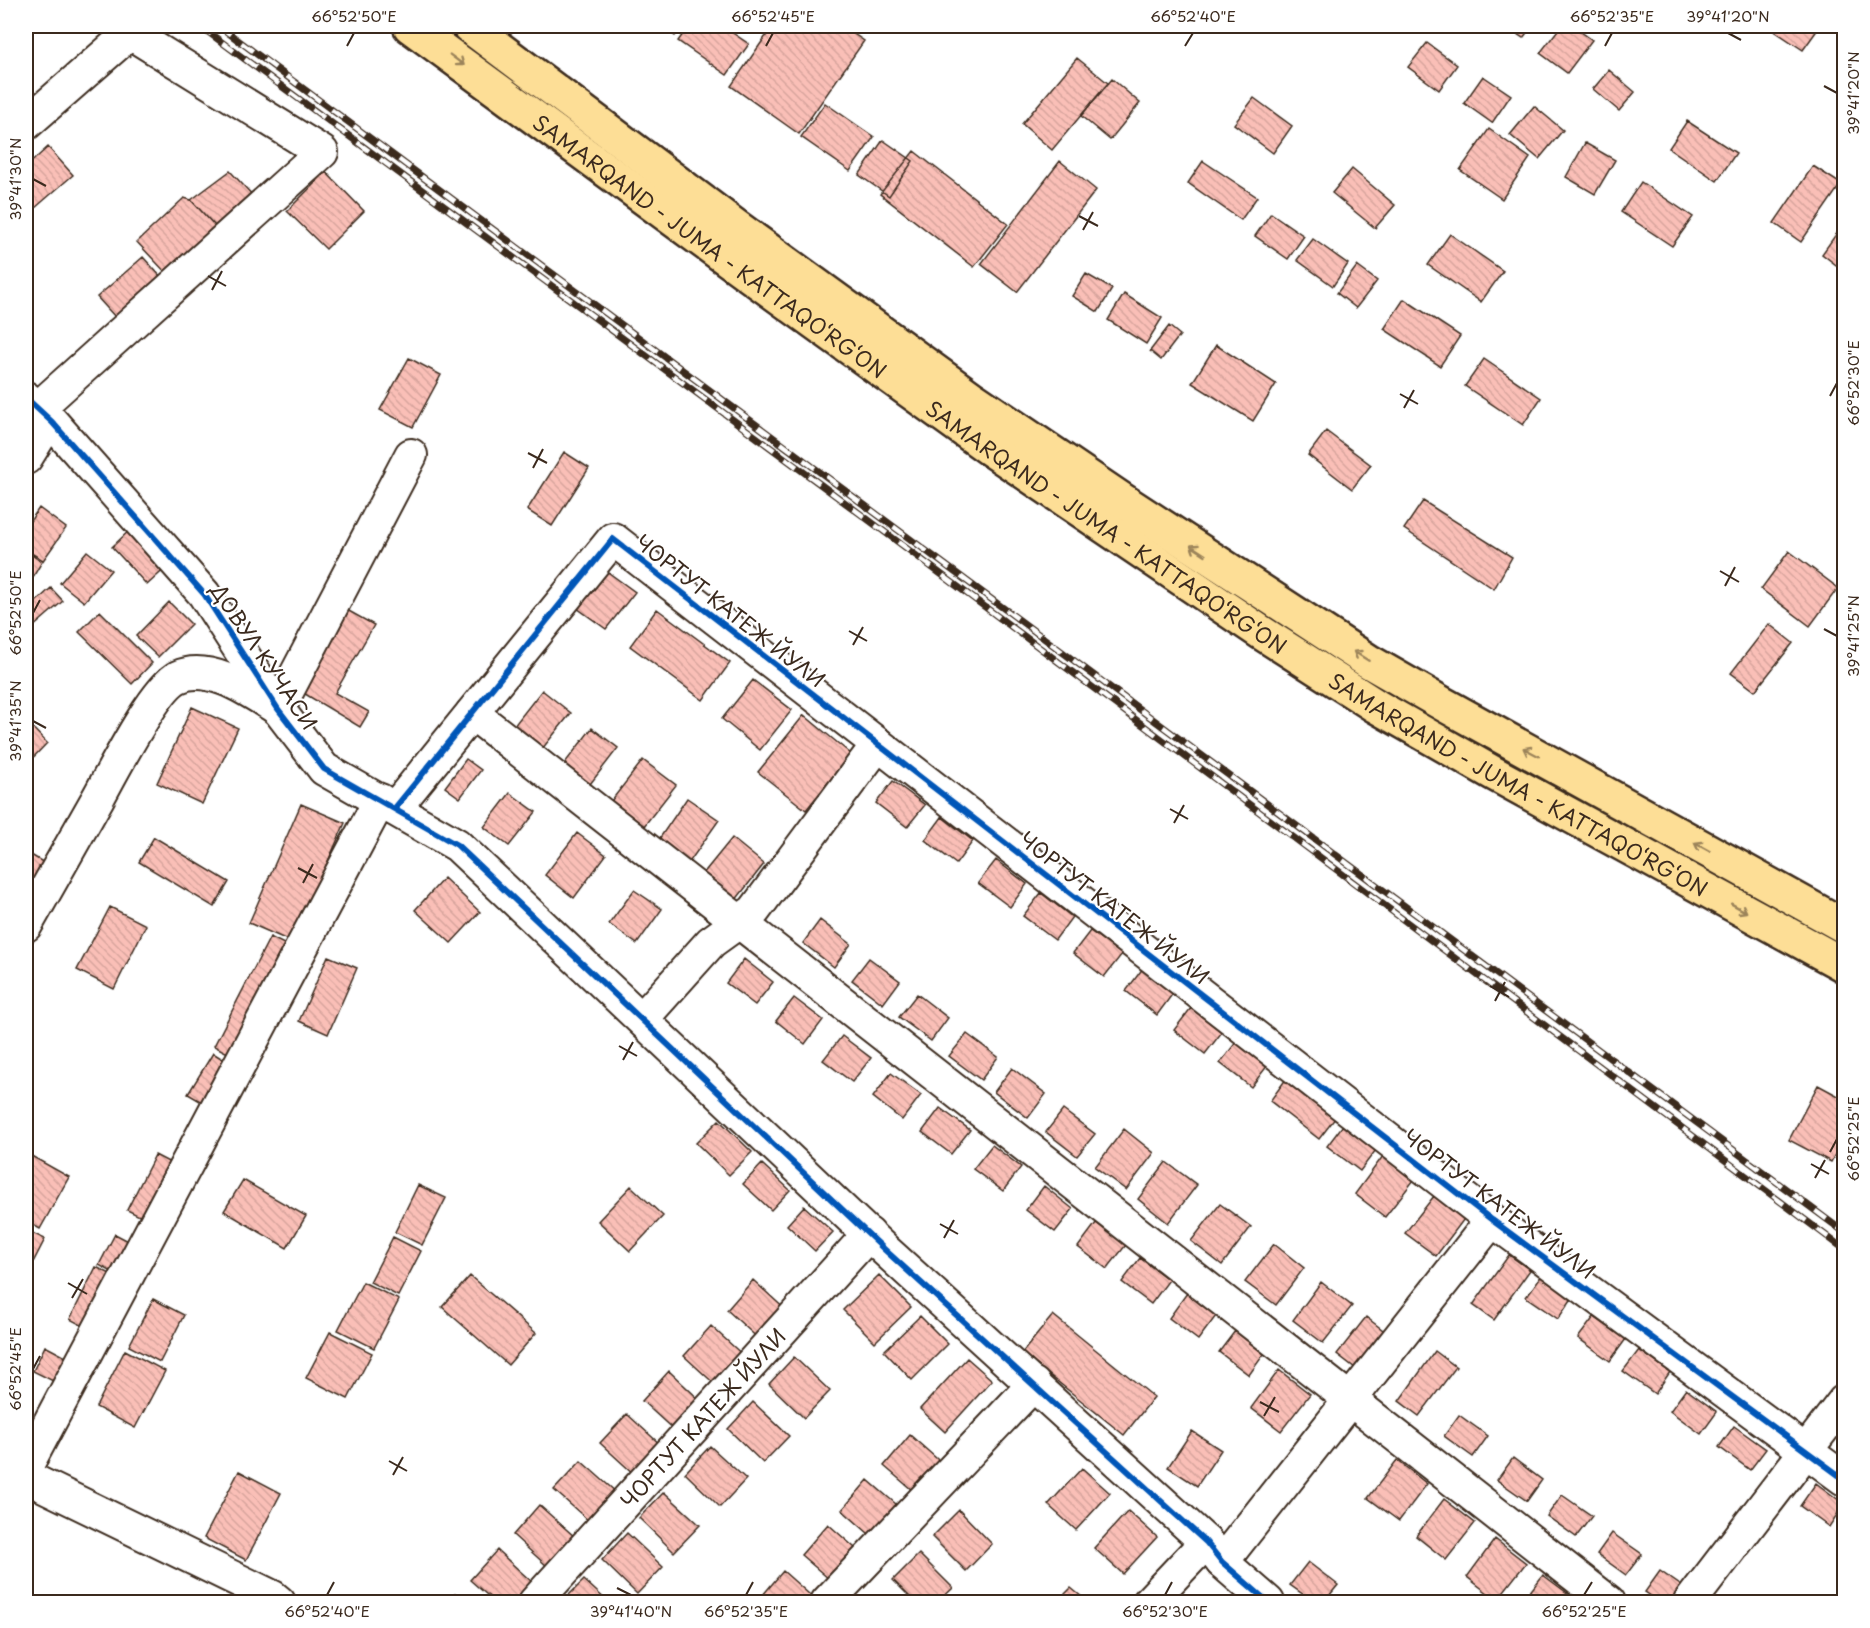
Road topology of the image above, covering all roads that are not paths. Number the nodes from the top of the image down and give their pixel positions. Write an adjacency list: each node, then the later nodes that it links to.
1 (410, 26): 4 (main road, SAMARQAND - JUMA - KATTAQO‘RG‘ON, one-way to 4)
2 (469, 26): 4 (main road, SAMARQAND - JUMA - KATTAQO‘RG‘ON)
3 (26, 124): 5 (street)
4 (725, 238): 14 (main road, SAMARQAND - JUMA - KATTAQO‘RG‘ON, one-way to 4); 15 (main road, SAMARQAND - JUMA - KATTAQO‘RG‘ON, one-way to 15)
5 (32, 404): 7 (street); 8 (street, ДОВУЛ КУЧАСИ)
6 (411, 455): 8 (street)
7 (26, 458)
8 (278, 709): 11 (street, ДОВУЛ КУЧАСИ); 13 (street)
9 (472, 713): 10 (street, ЧОРТУТ КАТЕЖ ЙУЛИ); 11 (street, ЧОРТУТ КАТЕЖ ЙУЛИ); 12 (street)
10 (878, 744): 12 (street); 17 (street, ЧОРТУТ КАТЕЖ ЙУЛИ)
11 (387, 804): 16 (street); 23 (street, ЧОРТУТ КАТЕЖ ЙУЛИ)
12 (739, 921): 16 (street); 20 (street)
13 (26, 925)
14 (1845, 926)
15 (1845, 965)
16 (642, 1019): 18 (street)
17 (1492, 1220): 20 (street, ЧОРТУТ КАТЕЖ ЙУЛИ); 22 (street, ЧОРТУТ КАТЕЖ ЙУЛИ)
18 (869, 1234): 19 (street); 28 (street, ЧОРТУТ КАТЕЖ ЙУЛИ)
19 (1034, 1384): 26 (street); 29 (street)
20 (1350, 1400): 26 (street, ЧОРТУТ КАТЕЖ ЙУЛИ); 32 (street)
21 (1845, 1401): 22 (street)
22 (1807, 1450): 25 (street, ЧОРТУТ КАТЕЖ ЙУЛИ); 33 (street)
23 (26, 1467)
24 (26, 1478): 27 (street)
25 (1845, 1479)
26 (1214, 1552): 30 (street, ЧОРТУТ КАТЕЖ ЙУЛИ); 31 (street)
27 (279, 1602)
28 (535, 1602)
29 (827, 1602)
30 (1149, 1602)
31 (1268, 1602)
32 (1609, 1602)
33 (1690, 1602)

